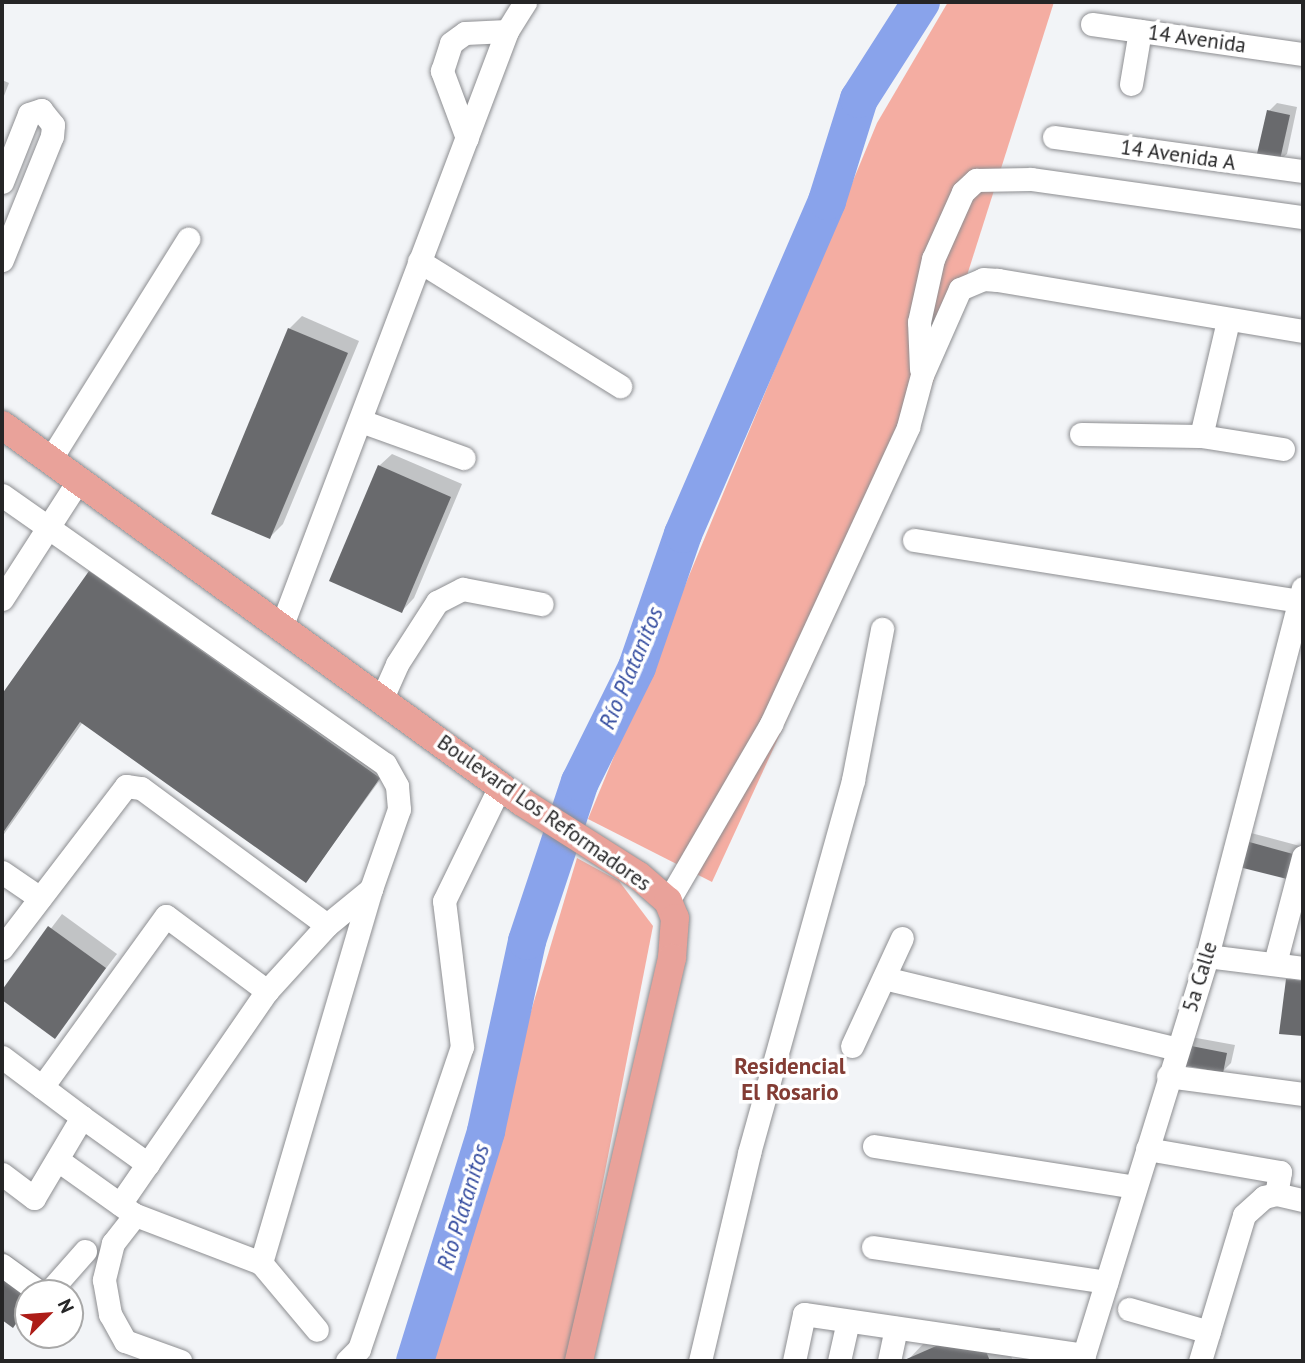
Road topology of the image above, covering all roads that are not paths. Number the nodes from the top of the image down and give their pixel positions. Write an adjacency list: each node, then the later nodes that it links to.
1 (525, 2): 3 (street)
2 (1092, 24): 4 (street, 14 Avenida)
3 (507, 31): 8 (street); 8 (street)
4 (1140, 31): 5 (street, 14 Avenida); 6 (street)
5 (1303, 54)
6 (1131, 84)
7 (1054, 136): 9 (street, 14 Avenida A)
8 (467, 138): 14 (street)
9 (1303, 172)
10 (2, 182): 13 (street)
11 (1303, 217): 17 (street)
12 (188, 239): 25 (street)
13 (2, 260)
14 (419, 261): 18 (street); 19 (street)
15 (1228, 321): 16 (street); 17 (street); 22 (street)
16 (1303, 331)
17 (922, 375): 41 (street)
18 (620, 386)
19 (361, 421): 24 (street); 33 (street)
20 (2, 425): 25 (main road, Boulevard Los Reformadores)
21 (1081, 434): 22 (street)
22 (1200, 436): 23 (street)
23 (1283, 449)
24 (464, 458)
25 (50, 460): 26 (main road, Boulevard Los Reformadores)
26 (78, 481): 28 (street); 33 (main road, Boulevard Los Reformadores)
27 (2, 495): 28 (street)
28 (47, 528): 31 (street); 39 (street)
29 (914, 540): 30 (street)
30 (1301, 595): 45 (street, 5a Calle)
31 (2, 599)
32 (542, 604): 35 (street)
33 (282, 625): 35 (main road, Boulevard Los Reformadores)
34 (882, 629): 80 (street)
35 (382, 698): 36 (main road, Boulevard Los Reformadores)
36 (511, 794): 41 (main road, Boulevard Los Reformadores); 78 (street)
37 (1303, 857): 46 (street)
38 (2, 872): 40 (street)
39 (371, 889): 42 (street); 68 (street)
40 (40, 898): 42 (street); 44 (street)
41 (668, 901): 79 (main road, Boulevard Los Reformadores)
42 (327, 925): 49 (street)
43 (902, 937): 48 (street)
44 (2, 948)
45 (1207, 956): 46 (street); 51 (street, 5a Calle)
46 (1275, 963): 47 (street)
47 (1303, 968)
48 (884, 978): 50 (street); 51 (street)
49 (267, 991): 54 (street); 60 (street)
50 (852, 1046)
51 (1177, 1049): 53 (street, 5a Calle)
52 (2, 1057): 54 (street)
53 (1168, 1076): 55 (street); 58 (street, 5a Calle)
54 (42, 1087): 56 (street)
55 (1303, 1094)
56 (82, 1117): 59 (street); 60 (street)
57 (874, 1146): 62 (street)
58 (1147, 1149): 62 (street, 5a Calle); 63 (street)
59 (58, 1160): 61 (street); 65 (street)
60 (148, 1164): 65 (street)
61 (2, 1174)
62 (1135, 1187): 70 (street, 5a Calle)
63 (1276, 1194): 64 (street); 75 (street)
64 (1303, 1200)
65 (128, 1210): 68 (street); 77 (street)
66 (873, 1247): 70 (street)
67 (85, 1251): 69 (street)
68 (261, 1263): 74 (street)
69 (2, 1265)
70 (1106, 1282): 76 (street, 5a Calle)
71 (1129, 1309): 75 (street)
72 (848, 1321): 73 (street); 81 (street); 82 (street)
73 (896, 1328): 76 (street); 83 (street)
74 (317, 1331)
75 (1209, 1332): 84 (street)
76 (1083, 1358)
77 (180, 1361)
78 (347, 1361)
79 (579, 1361)
80 (700, 1361)
81 (794, 1361)
82 (839, 1361)
83 (889, 1361)
84 (1200, 1361)

